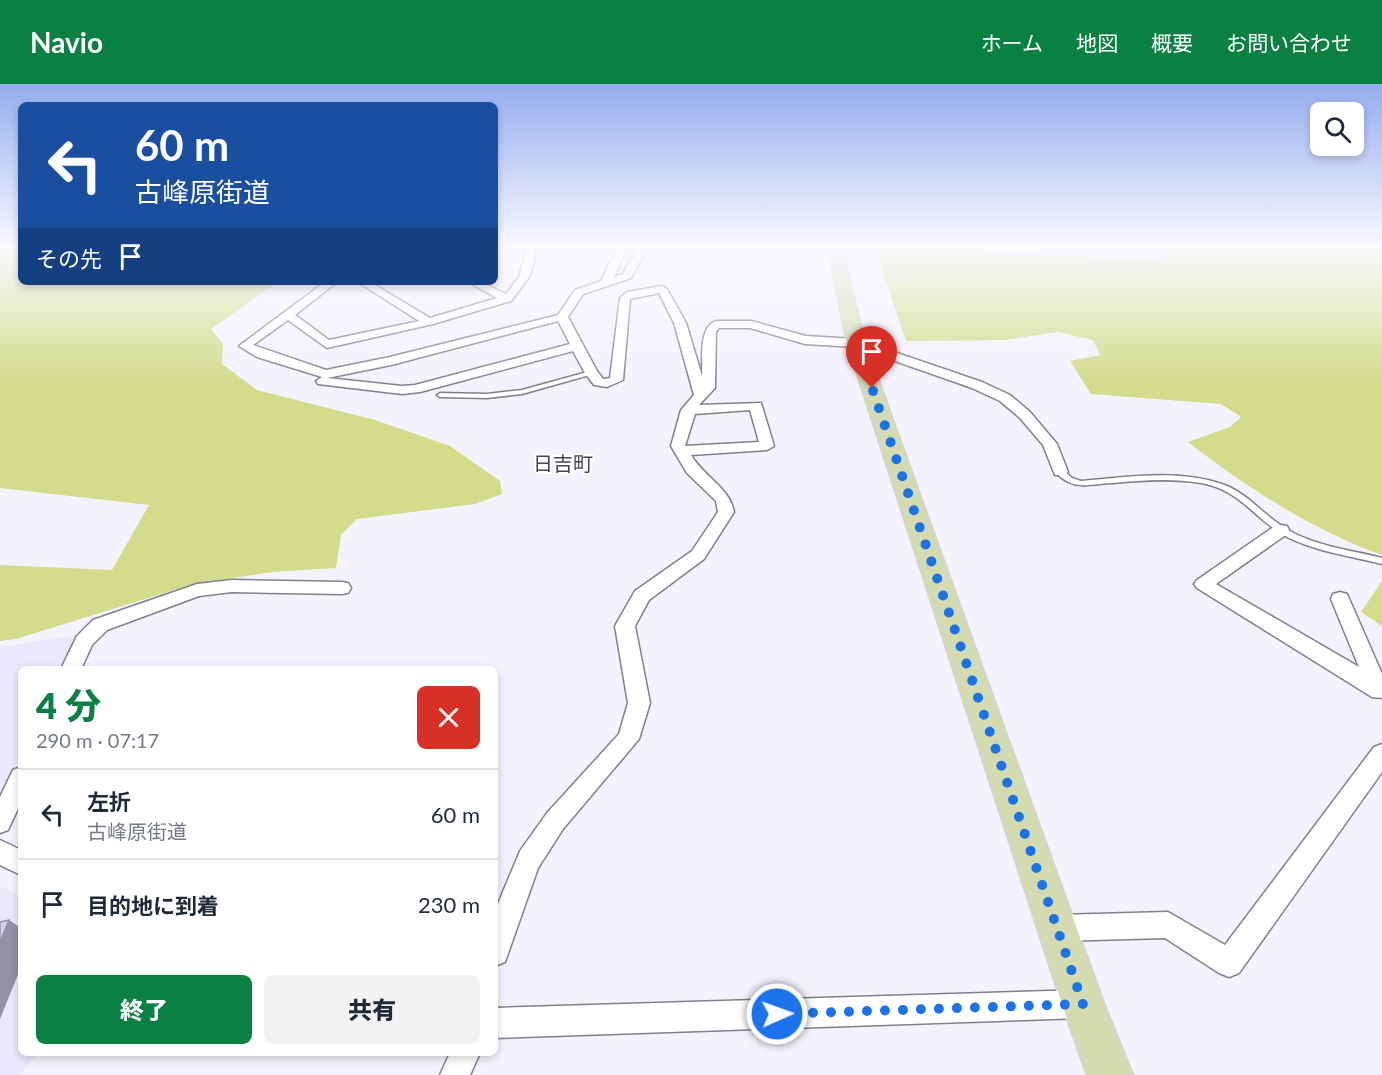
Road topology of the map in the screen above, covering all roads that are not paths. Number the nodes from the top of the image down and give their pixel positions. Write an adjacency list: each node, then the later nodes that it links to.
1 (316, 294): 10 (street)
2 (383, 294): 12 (street)
3 (497, 294): 9 (street)
4 (513, 294): 9 (street)
5 (577, 294): 11 (street)
6 (631, 294): 16 (street)
7 (665, 294): 18 (street)
8 (845, 294): 13 (main road)
9 (507, 299): 12 (street)
10 (288, 315): 12 (street); 15 (street)
11 (562, 317): 14 (street); 15 (street)
12 (429, 322)
13 (856, 343): 18 (street); 21 (street); 33 (main road)
14 (577, 346): 15 (street); 16 (street)
15 (267, 356)
16 (591, 373): 17 (lane)
17 (440, 395)
18 (701, 395): 19 (street)
19 (688, 410): 20 (street); 20 (street)
20 (681, 451): 34 (street)
21 (1060, 472): 22 (lane)
22 (1281, 530): 23 (lane); 27 (street)
23 (1382, 561)
24 (342, 588): 26 (street)
25 (1340, 599): 27 (street)
26 (72, 666)
27 (1380, 693)
28 (1382, 754): 33 (street)
29 (18, 783): 30 (street)
30 (0, 822)
31 (0, 852): 32 (street)
32 (18, 861)
33 (1057, 928): 35 (main road)
34 (498, 943)
35 (1083, 1004): 36 (street); 39 (main road)
36 (498, 1023)
37 (464, 1056): 38 (street)
38 (455, 1075)
39 (1110, 1075)

